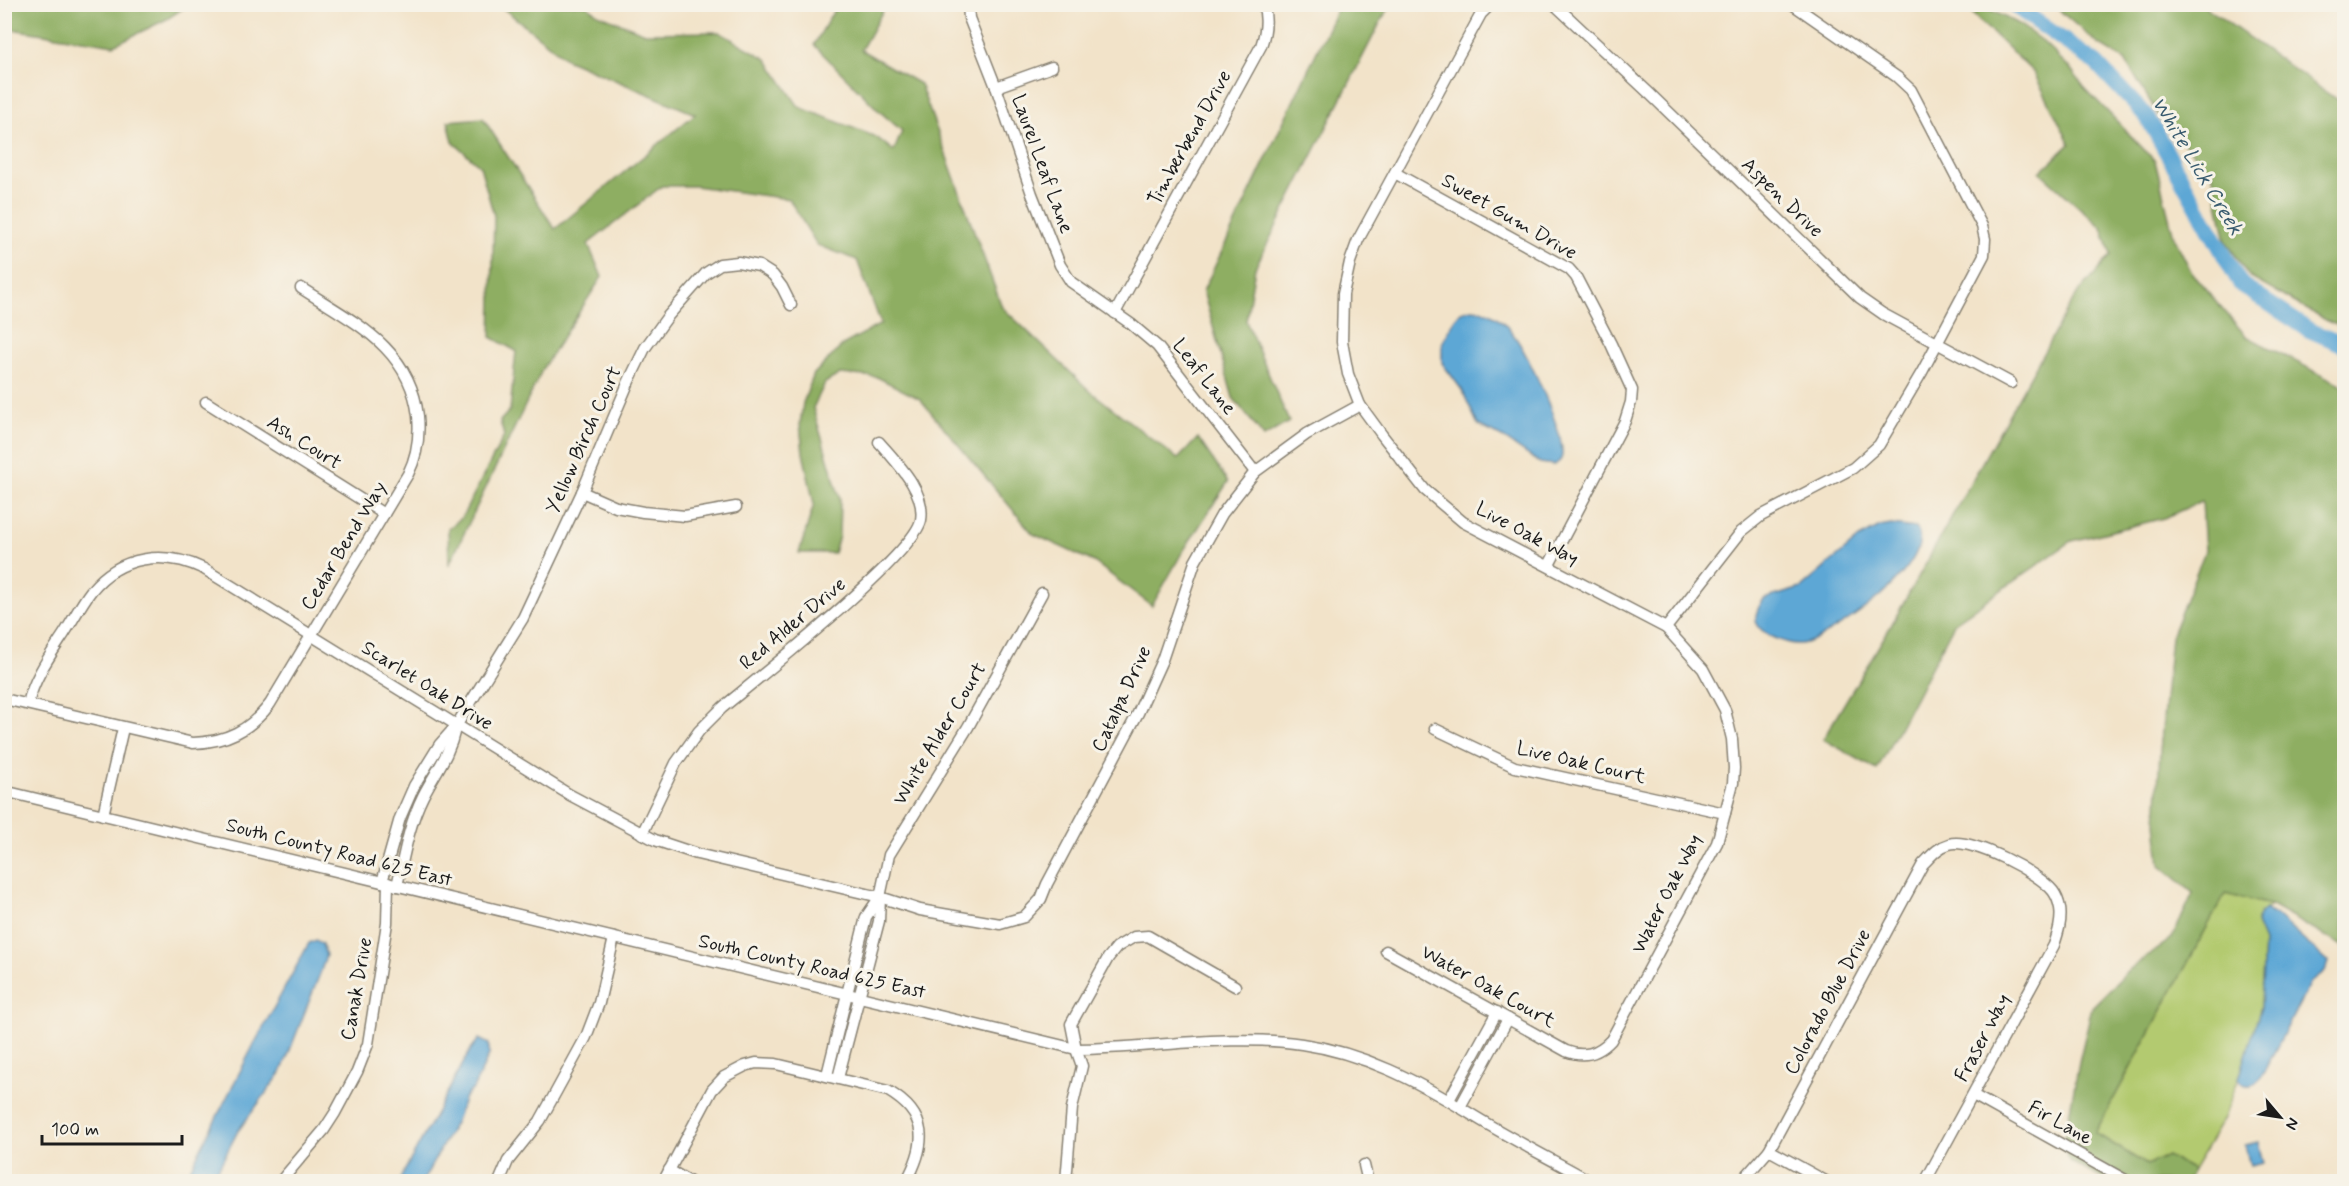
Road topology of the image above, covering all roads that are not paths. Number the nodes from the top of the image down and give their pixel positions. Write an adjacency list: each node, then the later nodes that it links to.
1 (968, 4): 7 (street, Laurel Leaf Lane)
2 (1263, 4): 11 (street, Timberbend Drive)
3 (1491, 4): 8 (street)
4 (1554, 4): 12 (street, Aspen Drive)
5 (1792, 4): 12 (street)
6 (1052, 67): 7 (street)
7 (996, 87): 11 (street, Laurel Leaf Lane)
8 (1395, 173): 15 (street); 21 (street, Sweet Gum Drive)
9 (301, 288): 20 (street, Cedar Bend Way)
10 (791, 305): 18 (street, Yellow Birch Court)
11 (1115, 313): 17 (street, Leaf Lane)
12 (1938, 343): 13 (street, Aspen Drive); 23 (street)
13 (2011, 383)
14 (206, 402): 20 (street, Ash Court)
15 (1360, 405): 17 (street, Catalpa Drive); 21 (street, Live Oak Way)
16 (879, 442): 33 (street, Red Alder Drive)
17 (1255, 472): 35 (street, Catalpa Drive)
18 (582, 492): 19 (street); 27 (street, Yellow Birch Court)
19 (736, 507)
20 (384, 514): 24 (street, Cedar Bend Way)
21 (1549, 565): 23 (street, Live Oak Way)
22 (1042, 593): 35 (street, White Alder Court)
23 (1666, 628): 31 (street, Water Oak Way)
24 (311, 635): 26 (street, Scarlet Oak Drive); 27 (street, Scarlet Oak Drive); 28 (street, Cedar Bend Way)
25 (4, 699): 26 (street, Cedar Bend Way)
26 (28, 704): 28 (street, Cedar Bend Way)
27 (456, 726): 33 (street, Scarlet Oak Drive); 34 (street, Yellow Birch Court); 34 (street, Yellow Birch Court)
28 (123, 728): 32 (street)
29 (1435, 729): 31 (street, Live Oak Court)
30 (4, 791): 32 (street, South County Road 625 East)
31 (1725, 813): 45 (street, Water Oak Way)
32 (103, 815): 34 (street, South County Road 625 East)
33 (642, 834): 35 (street, Scarlet Oak Drive)
34 (389, 883): 37 (street, South County Road 625 East); 54 (street, Canak Drive)
35 (880, 897): 40 (street, White Alder Court); 41 (street, White Alder Court)
36 (2060, 908): 48 (street, Fraser Way); 51 (street, Colorado Blue Drive)
37 (614, 938): 40 (street, South County Road 625 East); 55 (street)
38 (1386, 951): 42 (street, Water Oak Court)
39 (1235, 986): 44 (street)
40 (846, 993): 41 (street, South County Road 625 East); 46 (street, White Alder Court)
41 (858, 996): 44 (street, South County Road 625 East); 47 (street, White Alder Court)
42 (1497, 1012): 43 (street, Water Oak Court); 49 (street)
43 (1508, 1019): 45 (street, Water Oak Court); 50 (street)
44 (1076, 1049): 49 (street, South County Road 625 East); 59 (street)
45 (1572, 1053)
46 (826, 1075): 47 (street); 53 (street)
47 (838, 1078): 58 (street)
48 (1973, 1095): 64 (street, Fraser Way); 65 (street, Fir Lane)
49 (1449, 1100): 50 (street, South County Road 625 East)
50 (1460, 1107): 61 (street, South County Road 625 East)
51 (1769, 1150): 62 (street, Colorado Blue Drive); 63 (street)
52 (1364, 1165): 60 (street)
53 (669, 1170): 56 (street); 57 (street)
54 (280, 1182)
55 (500, 1182)
56 (663, 1182)
57 (690, 1182)
58 (906, 1182)
59 (1066, 1182)
60 (1368, 1182)
61 (1592, 1182)
62 (1741, 1182)
63 (1827, 1182)
64 (1925, 1182)
65 (2129, 1182)

